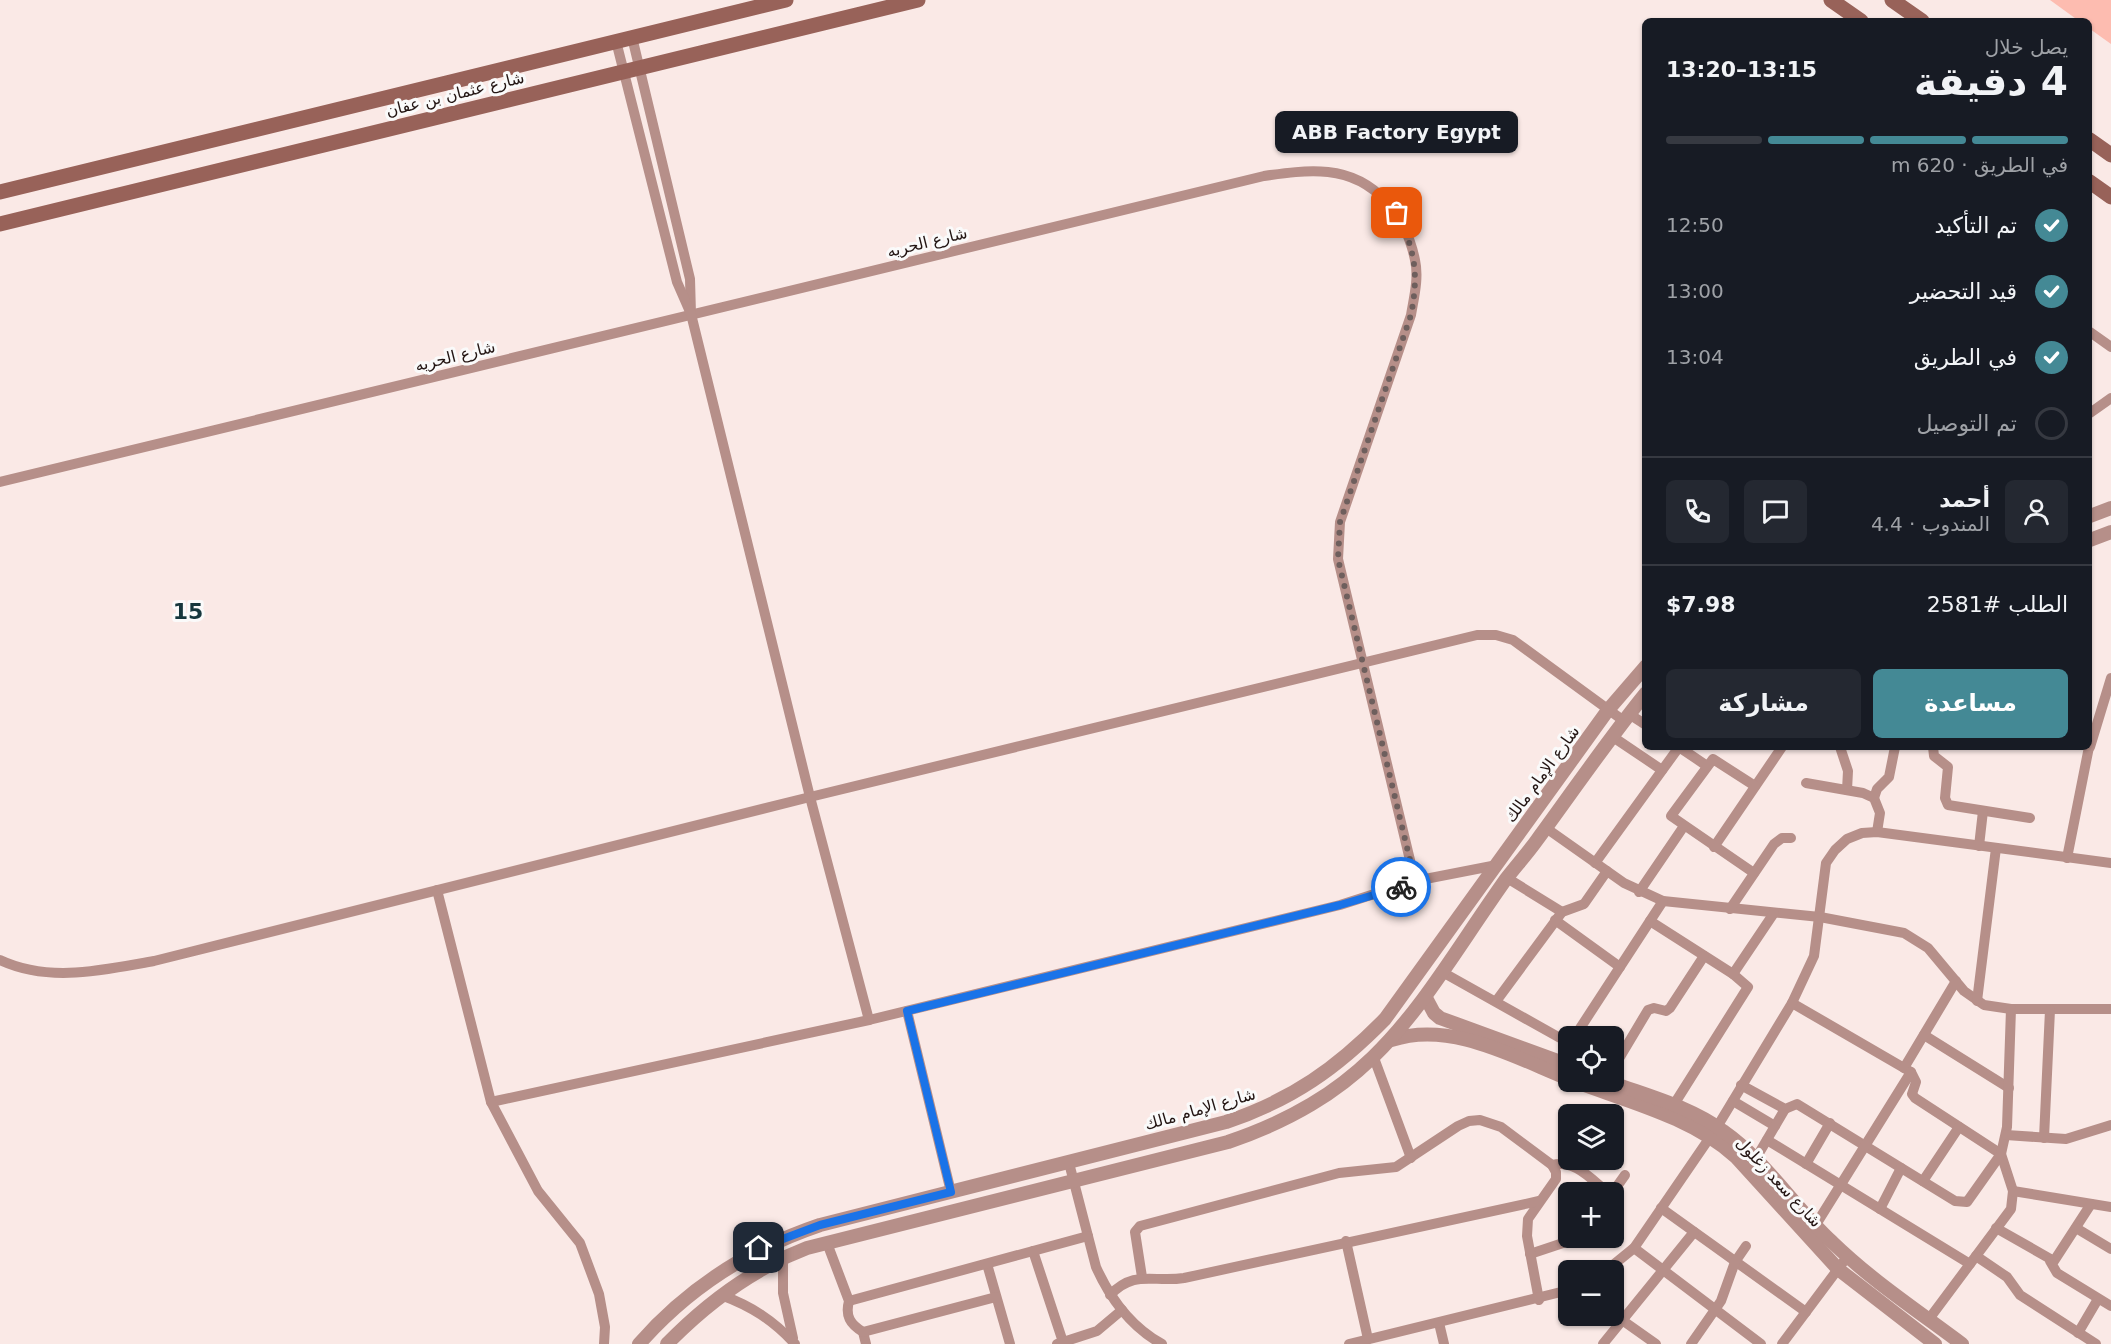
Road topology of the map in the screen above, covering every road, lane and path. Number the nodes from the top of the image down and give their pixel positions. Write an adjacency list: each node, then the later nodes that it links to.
1 (786, 0): 7 (main road, شارع عثمان بن عفان)
2 (918, 0): 9 (main road, شارع عثمان بن عفان)
3 (1831, 0): 5 (main road)
4 (1892, 0): 6 (main road)
5 (1842, 16)
6 (1918, 18)
7 (632, 37): 8 (main road, شارع عثمان بن عفان); 9 (street)
8 (616, 41): 10 (street); 14 (main road, شارع عثمان بن عفان)
9 (639, 67): 10 (main road, شارع عثمان بن عفان); 17 (street)
10 (624, 70): 16 (main road, شارع عثمان بن عفان); 17 (street)
11 (2092, 141): 12 (main road)
12 (2111, 155)
13 (2092, 183): 15 (main road)
14 (0, 192)
15 (2111, 197)
16 (0, 224)
17 (692, 314): 22 (street, شارع الحريه); 27 (street, شارع الحريه); 49 (street)
18 (2092, 333): 19 (street)
19 (2111, 347)
20 (2111, 398): 21 (street)
21 (2092, 412)
22 (0, 482)
23 (2111, 508): 24 (street)
24 (2092, 515)
25 (2111, 532): 26 (street)
26 (2092, 539)
27 (1363, 662): 31 (street); 49 (street); 70 (street, شارع الحريه)
28 (1642, 671): 31 (street, شارع الإمام مالك)
29 (2111, 678): 35 (street)
30 (1642, 698): 32 (street)
31 (1608, 710): 32 (street); 48 (street, شارع الإمام مالك)
32 (1627, 718): 33 (street); 34 (street)
33 (1642, 724)
34 (1612, 737): 44 (street); 51 (street)
35 (2092, 739)
36 (1677, 750): 44 (street)
37 (1683, 750): 43 (street)
38 (1780, 750): 46 (street)
39 (1841, 750): 47 (street)
40 (1894, 750): 50 (street)
41 (1933, 750): 52 (street)
42 (2089, 750): 63 (street)
43 (1707, 766): 46 (street); 54 (street)
44 (1662, 770): 64 (street)
45 (1806, 783): 47 (street)
46 (1755, 786): 61 (street)
47 (1846, 790): 50 (street)
48 (1551, 791): 51 (street); 57 (street, شارع الإمام مالك)
49 (810, 797): 71 (street); 93 (street)
50 (1874, 798): 56 (street)
51 (1566, 801): 55 (street)
52 (1983, 811): 53 (street); 60 (street)
53 (2030, 818)
54 (1684, 826): 61 (street); 72 (street)
55 (1546, 828): 59 (street); 64 (street)
56 (1878, 832): 60 (street); 77 (street)
57 (1520, 833): 59 (street); 66 (street, شارع الإمام مالك)
58 (1791, 838): 68 (street)
59 (1536, 843): 69 (street)
60 (1979, 846): 62 (street)
61 (1714, 847): 68 (street)
62 (1996, 848): 63 (street); 87 (street)
63 (2067, 858): 65 (street)
64 (1595, 863): 67 (street)
65 (2111, 863)
66 (1497, 865): 70 (street); 123 (street, شارع الإمام مالك)
67 (1607, 871): 72 (street); 76 (street)
68 (1754, 873): 74 (street)
69 (1507, 878): 76 (street); 82 (street)
70 (1415, 881): 92 (street)
71 (437, 890): 80 (street); 108 (street)
72 (1639, 892): 73 (street)
73 (1663, 901): 74 (street); 78 (street)
74 (1730, 909): 75 (street)
75 (1774, 913): 77 (street); 83 (street)
76 (1558, 916): 81 (street); 86 (street)
77 (1820, 917): 84 (street); 88 (street)
78 (1650, 921): 79 (street); 81 (street)
79 (1704, 956): 83 (street); 98 (street)
80 (0, 960)
81 (1620, 967): 94 (street)
82 (1444, 972): 85 (street); 86 (street)
83 (1733, 974): 109 (street)
84 (1956, 981): 87 (street); 95 (street)
85 (1426, 998): 97 (street); 100 (street)
86 (1497, 1000): 96 (street)
87 (1977, 1001): 89 (street)
88 (1792, 1003): 101 (street); 103 (street)
89 (2011, 1009): 91 (street); 105 (street)
90 (2111, 1009): 91 (street)
91 (2050, 1010): 117 (street)
92 (907, 1011): 93 (street); 134 (street)
93 (868, 1020): 108 (street)
94 (1582, 1026)
95 (1924, 1035): 101 (street); 105 (street)
96 (1558, 1037)
97 (1392, 1040): 99 (street); 102 (street)
98 (1624, 1050)
99 (1374, 1058): 121 (street); 129 (street)
100 (1558, 1061)
101 (1907, 1070): 114 (street); 119 (street)
102 (1558, 1075)
103 (1741, 1085): 107 (street); 110 (street)
104 (1624, 1087): 109 (street, شارع سعد زغلول)
105 (2009, 1088): 116 (street)
106 (1602, 1092): 115 (street, شارع سعد زغلول)
107 (1733, 1101): 113 (street); 115 (street)
108 (491, 1102): 184 (street)
109 (1672, 1106): 115 (street, شارع سعد زغلول)
110 (1785, 1109): 111 (street); 113 (street)
111 (1830, 1123): 119 (street); 124 (street)
112 (2111, 1125): 117 (street)
113 (1775, 1126): 118 (street)
114 (1959, 1127): 120 (street); 128 (street)
115 (1714, 1131): 122 (street, شارع سعد زغلول); 138 (street); 160 (street, شارع سعد زغلول)
116 (2006, 1135): 117 (street); 120 (street)
117 (2044, 1138)
118 (1767, 1140): 122 (street); 124 (street)
119 (1866, 1144): 126 (street); 132 (street)
120 (2001, 1154): 128 (street); 133 (street)
121 (1412, 1158): 125 (street); 162 (street)
122 (1755, 1160): 140 (street, شارع سعد زغلول)
123 (1069, 1162): 129 (street); 134 (street, شارع الإمام مالك)
124 (1806, 1164): 132 (street)
125 (1552, 1165): 130 (street); 135 (street)
126 (1900, 1168): 128 (street); 139 (street)
127 (1625, 1175): 131 (street)
128 (1923, 1181)
129 (1074, 1182): 144 (street); 146 (street)
130 (1594, 1182)
131 (1620, 1182)
132 (1842, 1186): 139 (street); 140 (street)
133 (2013, 1191): 136 (street); 141 (street)
134 (951, 1192): 185 (street, شارع الإمام مالك)
135 (1539, 1201): 145 (street); 152 (street)
136 (2091, 1204): 137 (street); 142 (street)
137 (2111, 1207)
138 (1661, 1208): 143 (street); 149 (street)
139 (1880, 1209): 156 (street)
140 (1815, 1226): 153 (street, شارع سعد زغلول)
141 (1996, 1228): 156 (street); 157 (street)
142 (2076, 1228): 150 (street); 157 (street)
143 (1694, 1232): 158 (street); 161 (street)
144 (1088, 1236): 151 (street); 165 (street)
145 (1346, 1241): 162 (street); 181 (street)
146 (827, 1243): 154 (street); 169 (street)
147 (1558, 1245): 152 (street)
148 (1746, 1246): 158 (street)
149 (1634, 1248): 155 (street); 161 (street)
150 (2111, 1249)
151 (1033, 1251): 159 (street); 183 (street)
152 (1530, 1254): 168 (street)
153 (1847, 1257): 160 (street); 175 (street, شارع سعد زغلول)
154 (783, 1258): 164 (street); 187 (street)
155 (1619, 1260)
156 (1973, 1260): 175 (street); 180 (street)
157 (2050, 1261): 167 (street)
158 (1735, 1262): 172 (street); 173 (street)
159 (987, 1264): 166 (street); 169 (street)
160 (1838, 1269): 173 (street); 198 (street, شارع سعد زغلول)
161 (1663, 1271): 172 (street); 174 (street)
162 (1142, 1277): 165 (street)
163 (1558, 1294): 168 (street)
164 (721, 1295): 186 (street); 187 (street)
165 (1110, 1295): 171 (street)
166 (996, 1297): 179 (street); 189 (street)
167 (2098, 1299): 170 (street); 180 (street)
168 (1539, 1300): 177 (street)
169 (849, 1301): 179 (street)
170 (2111, 1306)
171 (1122, 1310): 182 (street); 190 (street)
172 (1715, 1310): 195 (street); 196 (street)
173 (1806, 1312): 197 (street)
174 (1624, 1318)
175 (1929, 1319): 199 (street, شارع سعد زغلول)
176 (1624, 1321): 194 (street)
177 (1439, 1323): 181 (street); 192 (street)
178 (1617, 1326): 193 (street)
179 (863, 1332): 188 (street)
180 (2081, 1338): 200 (street)
181 (1368, 1339): 191 (street)
182 (1086, 1341): 183 (street)
183 (1060, 1343)
184 (604, 1344)
185 (639, 1344)
186 (667, 1344)
187 (795, 1344)
188 (866, 1344)
189 (1010, 1344)
190 (1162, 1344)
191 (1349, 1344)
192 (1444, 1344)
193 (1603, 1344)
194 (1656, 1344)
195 (1691, 1344)
196 (1761, 1344)
197 (1782, 1344)
198 (1935, 1344)
199 (1962, 1344)
200 (2096, 1344)

